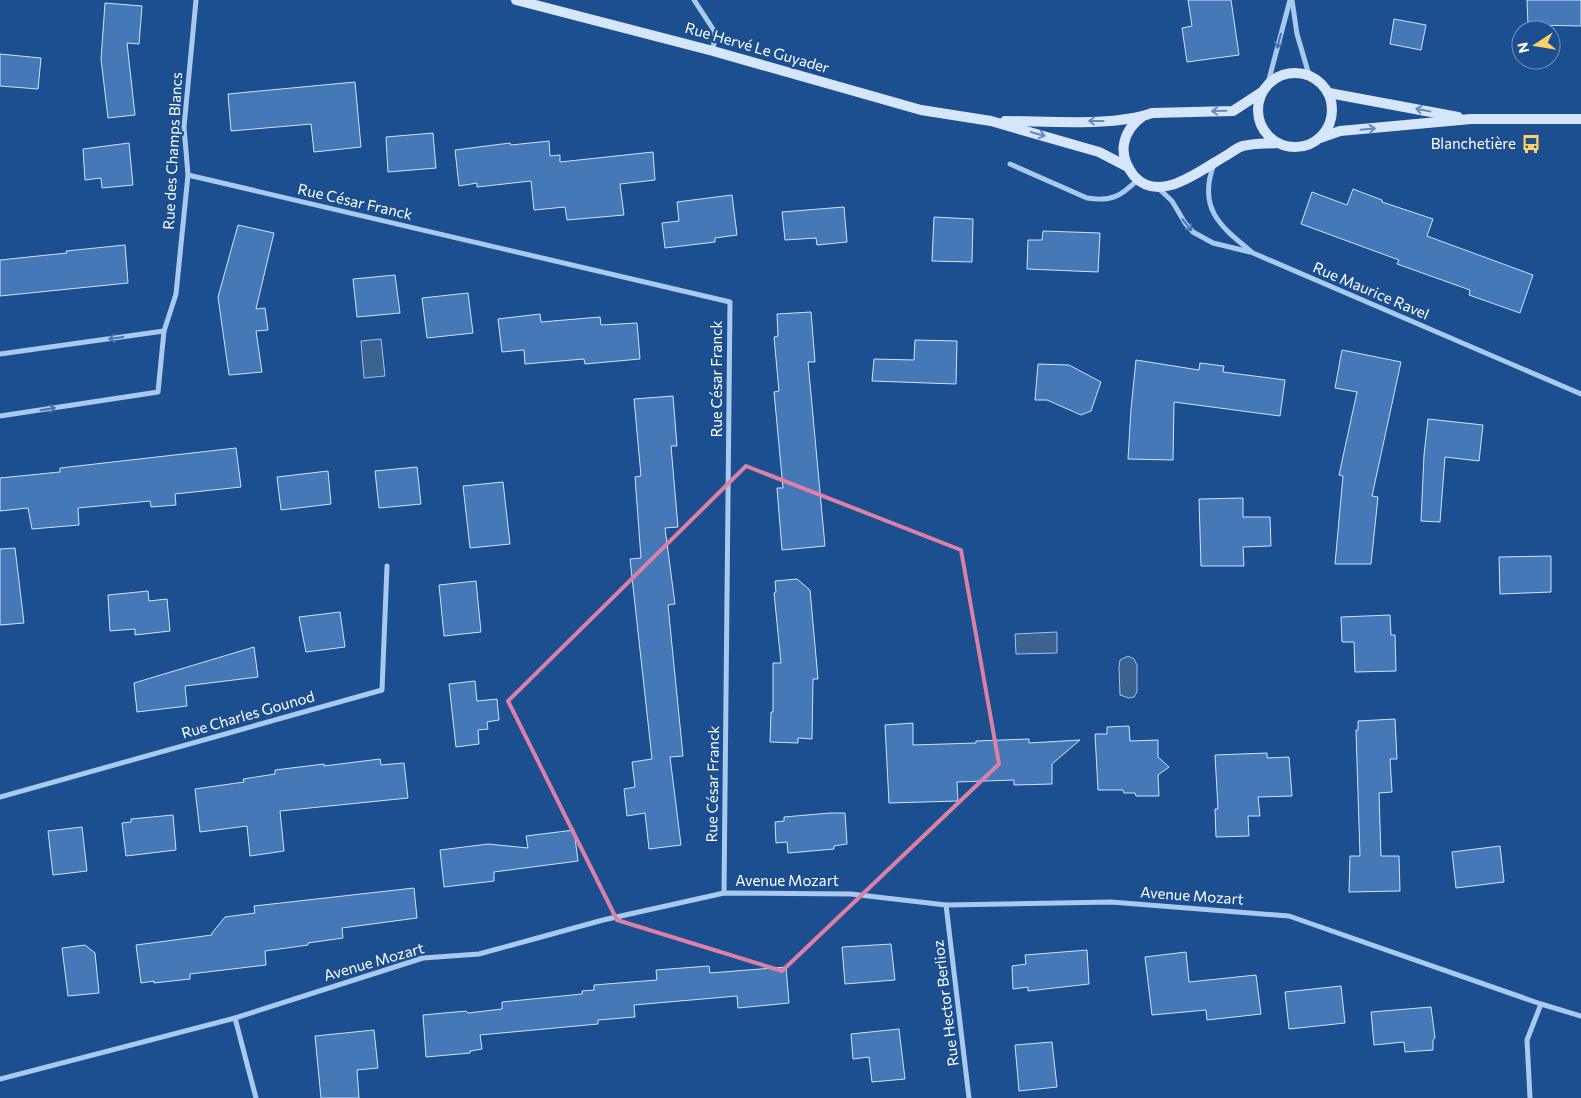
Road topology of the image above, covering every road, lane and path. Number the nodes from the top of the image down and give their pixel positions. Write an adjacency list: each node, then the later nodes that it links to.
1 (196, 0): 19 (street, Rue des Champs Blancs)
2 (516, 0): 5 (street, Rue Hervé Le Guyader)
3 (694, 0): 5 (street)
4 (1291, 0): 6 (street); 7 (street, one-way to 7)
5 (714, 51): 13 (street, Rue Hervé Le Guyader)
6 (1309, 75): 7 (street); 9 (street)
7 (1268, 83): 8 (street)
8 (1262, 92): 10 (street, Rue Hervé Le Guyader, one-way to 10); 15 (street)
9 (1329, 93): 11 (street, one-way to 9); 14 (street)
10 (1144, 116): 13 (street, Rue Hervé Le Guyader, one-way to 13); 18 (street)
11 (1471, 119): 12 (street); 14 (street, one-way to 11)
12 (1581, 119)
13 (991, 121): 18 (street, Rue Hervé Le Guyader, one-way to 18)
14 (1320, 138): 15 (street)
15 (1278, 143): 16 (street)
16 (1215, 162): 21 (street); 22 (street, Rue Maurice Ravel)
17 (1010, 164): 20 (street)
18 (1128, 167): 20 (street, Rue Hervé Le Guyader)
19 (188, 175): 23 (street, Rue des Champs Blancs); 29 (street, Rue César Franck)
20 (1138, 179): 21 (street, Rue Hervé Le Guyader)
21 (1156, 187): 22 (street, one-way to 22)
22 (1252, 253): 25 (street, Rue Maurice Ravel)
23 (164, 331): 24 (street, one-way to 24); 26 (street, Rue des Champs Blancs, one-way to 23)
24 (0, 354)
25 (1581, 394)
26 (0, 416)
27 (388, 566): 28 (street, Rue Charles Gounod)
28 (0, 797)
29 (724, 893): 30 (street, Avenue Mozart); 33 (street, Avenue Mozart)
30 (946, 905): 31 (street, Avenue Mozart); 36 (street, Rue Hector Berlioz)
31 (1540, 1004): 32 (street, Avenue Mozart); 37 (street)
32 (1581, 1016)
33 (235, 1018): 34 (street, Avenue Mozart); 35 (street)
34 (0, 1079)
35 (256, 1098)
36 (969, 1098)
37 (1530, 1098)

